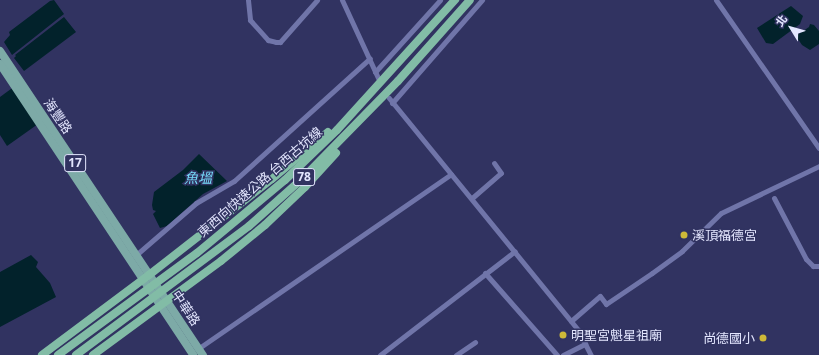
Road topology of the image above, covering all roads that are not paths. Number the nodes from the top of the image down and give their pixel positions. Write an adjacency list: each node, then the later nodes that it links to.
1 (248, 0): 2 (street)
2 (317, 0)
3 (342, 0): 10 (street)
4 (440, 0): 12 (street)
5 (454, 0): 13 (highway, 東西向快速公路 台西古坑線 / 78)
6 (470, 0): 15 (highway, 東西向快速公路 台西古坑線 / 78)
7 (482, 0): 17 (street)
8 (716, 0): 18 (street)
9 (0, 51): 25 (main road, 海豐路 / 17)
10 (370, 58): 12 (street); 25 (street)
11 (0, 64): 28 (main road, 海豐路 / 17)
12 (376, 72): 14 (street)
13 (388, 75): 28 (highway); 35 (highway, 東西向快速公路 台西古坑線 / 78)
14 (378, 78)
15 (398, 82): 29 (highway); 36 (highway, 東西向快速公路 台西古坑線 / 78)
16 (389, 98): 17 (street)
17 (392, 103): 21 (street)
18 (819, 148)
19 (494, 163): 22 (street)
20 (819, 166): 30 (street)
21 (452, 174): 22 (street); 33 (street)
22 (472, 198): 24 (street)
23 (774, 198): 26 (street)
24 (515, 251): 27 (street); 30 (street)
25 (136, 254): 28 (main road, 海豐路 / 17)
26 (819, 266)
27 (485, 273): 38 (street); 40 (street)
28 (146, 277): 29 (main road, 中華路 / 17); 34 (highway)
29 (163, 302): 33 (main road, 中華路 / 17); 37 (highway)
30 (571, 321): 32 (street)
31 (475, 342): 39 (street)
32 (584, 344): 41 (street); 42 (street)
33 (198, 353)
34 (42, 355)
35 (58, 355)
36 (76, 355)
37 (93, 355)
38 (380, 355)
39 (456, 355)
40 (558, 355)
41 (564, 355)
42 (591, 355)

